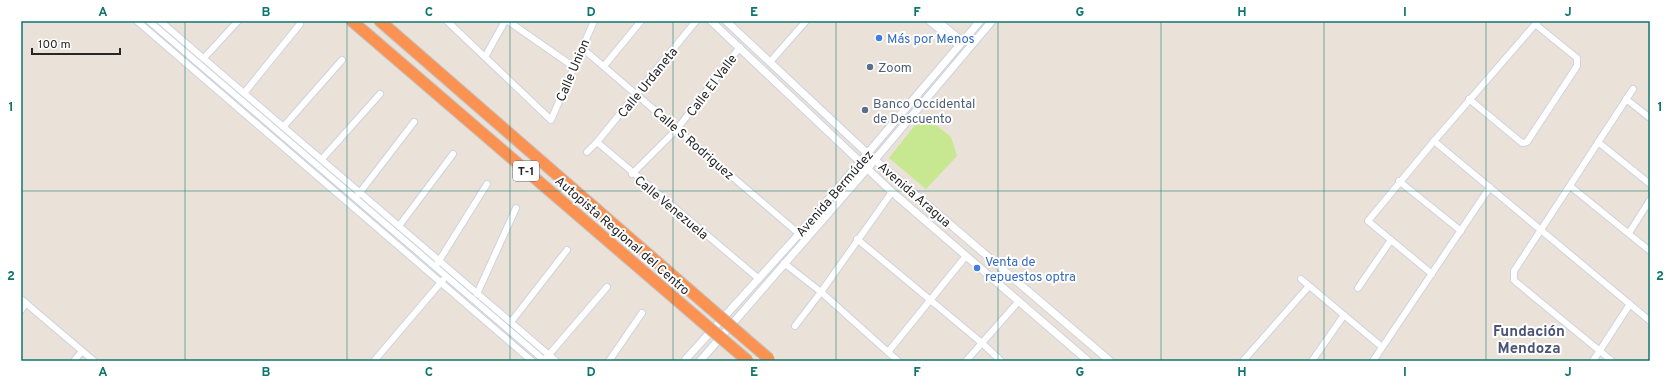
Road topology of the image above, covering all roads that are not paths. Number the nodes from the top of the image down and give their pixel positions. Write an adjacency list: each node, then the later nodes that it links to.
1 (137, 21): 77 (street)
2 (149, 21): 59 (street)
3 (160, 21): 20 (street)
4 (238, 21): 26 (street)
5 (352, 21): 114 (highway, Autopista Regional del Centro / T-1, bridge)
6 (380, 21): 105 (highway, Autopista Regional del Centro / T-1, bridge)
7 (447, 21): 25 (street)
8 (506, 21): 25 (street); 30 (street)
9 (594, 21): 24 (street, Calle Union)
10 (642, 21): 29 (street)
11 (696, 21): 34 (street, Calle Urdaneta)
12 (711, 21): 23 (street, Avenida Aragua)
13 (726, 21): 28 (street, Avenida Aragua)
14 (806, 21): 28 (street)
15 (929, 21): 22 (street)
16 (938, 21): 22 (street)
17 (980, 21): 22 (street, Avenida Bermúdez)
18 (992, 21): 48 (street, Avenida Bermúdez)
19 (1536, 22): 35 (street); 35 (street)
20 (168, 24): 26 (street)
21 (300, 24): 32 (street)
22 (961, 44): 46 (street, Avenida Bermúdez)
23 (740, 47): 40 (street, Calle El Valle); 49 (street, Avenida Aragua)
24 (582, 48): 29 (street, Calle S Rodriguez); 30 (street, Calle Union)
25 (485, 57): 30 (street, Calle Union)
26 (204, 58): 32 (street)
27 (342, 60): 39 (street)
28 (770, 62): 46 (street, Avenida Aragua)
29 (604, 66): 34 (street, Calle S Rodriguez)
30 (574, 67)
31 (1633, 89): 36 (street)
32 (244, 92): 39 (street)
33 (380, 94): 47 (street)
34 (637, 95): 40 (street, Calle S Rodriguez); 42 (street, Calle Urdaneta)
35 (1470, 99): 41 (street)
36 (1626, 99): 37 (street); 43 (street)
37 (1650, 118)
38 (414, 122): 58 (street)
39 (284, 126): 47 (street)
40 (677, 129): 51 (street, Calle El Valle); 66 (street, Calle S Rodriguez)
41 (1434, 140): 52 (street); 56 (street)
42 (597, 142): 44 (street); 51 (street, Calle Venezuela)
43 (1598, 142): 54 (street); 55 (street)
44 (587, 152)
45 (453, 154): 62 (street)
46 (868, 154): 48 (street, Avenida Aragua); 49 (street, Avenida Bermúdez)
47 (322, 159): 58 (street)
48 (875, 159): 50 (street, Avenida Bermúdez); 119 (street, Avenida Aragua)
49 (859, 163): 50 (street, Avenida Aragua); 66 (street, Avenida Bermúdez)
50 (866, 169): 57 (street, Avenida Aragua); 67 (street, Avenida Bermúdez)
51 (632, 174): 80 (street, Calle Venezuela)
52 (1400, 181): 64 (street); 69 (street)
53 (487, 184): 73 (street)
54 (1650, 184)
55 (1570, 186): 63 (street); 65 (street)
56 (1490, 187): 63 (street); 64 (street)
57 (892, 192): 68 (street); 72 (street, Avenida Aragua)
58 (360, 193): 59 (street); 62 (street)
59 (356, 198): 75 (street)
60 (1650, 200): 65 (street)
61 (516, 208): 87 (street)
62 (399, 226): 73 (street)
63 (1541, 231): 91 (street); 100 (street)
64 (1460, 232): 78 (street)
65 (1628, 233): 71 (street)
66 (799, 234): 67 (street, Calle S Rodriguez); 80 (street, Avenida Bermúdez)
67 (805, 239): 74 (street, Avenida Bermúdez)
68 (858, 240): 86 (street); 88 (street)
69 (1391, 240): 78 (street); 85 (street)
70 (567, 250): 96 (street)
71 (1650, 251)
72 (966, 256): 88 (street); 90 (street, Avenida Aragua)
73 (440, 261): 75 (street); 76 (street)
74 (784, 264): 86 (street); 113 (street, Avenida Bermúdez)
75 (435, 267): 77 (street); 79 (street)
76 (451, 271): 79 (street); 87 (street)
77 (430, 274): 82 (street)
78 (1432, 274): 99 (street)
79 (446, 277): 82 (street); 110 (street)
80 (759, 279): 104 (street, Avenida Bermúdez)
81 (1301, 279): 83 (street)
82 (441, 283): 108 (street); 109 (street)
83 (1309, 286): 94 (street); 120 (street)
84 (607, 287): 103 (street)
85 (1358, 288)
86 (821, 292): 97 (street); 102 (street)
87 (478, 294): 96 (street)
88 (930, 300): 98 (street); 102 (street)
89 (23, 301): 92 (street); 101 (street)
90 (1019, 301): 98 (street); 118 (street, Avenida Aragua)
91 (1630, 304): 95 (street); 100 (street)
92 (21, 310)
93 (642, 313): 112 (street)
94 (1344, 315): 99 (street); 121 (street)
95 (1650, 321)
96 (511, 322): 103 (street)
97 (795, 326)
98 (982, 343): 116 (street); 117 (street)
99 (1382, 347): 122 (street)
100 (1600, 350): 123 (street); 124 (street)
101 (82, 351): 106 (street); 107 (street)
102 (888, 352): 115 (street)
103 (549, 355): 110 (street); 111 (street)
104 (686, 360)
105 (771, 360)
106 (74, 361)
107 (94, 361)
108 (374, 361)
109 (532, 361)
110 (545, 361)
111 (556, 361)
112 (609, 361)
113 (700, 361)
114 (748, 361)
115 (898, 361)
116 (966, 361)
117 (1001, 361)
118 (1088, 361)
119 (1110, 361)
120 (1243, 361)
121 (1312, 361)
122 (1373, 361)
123 (1593, 361)
124 (1612, 361)

